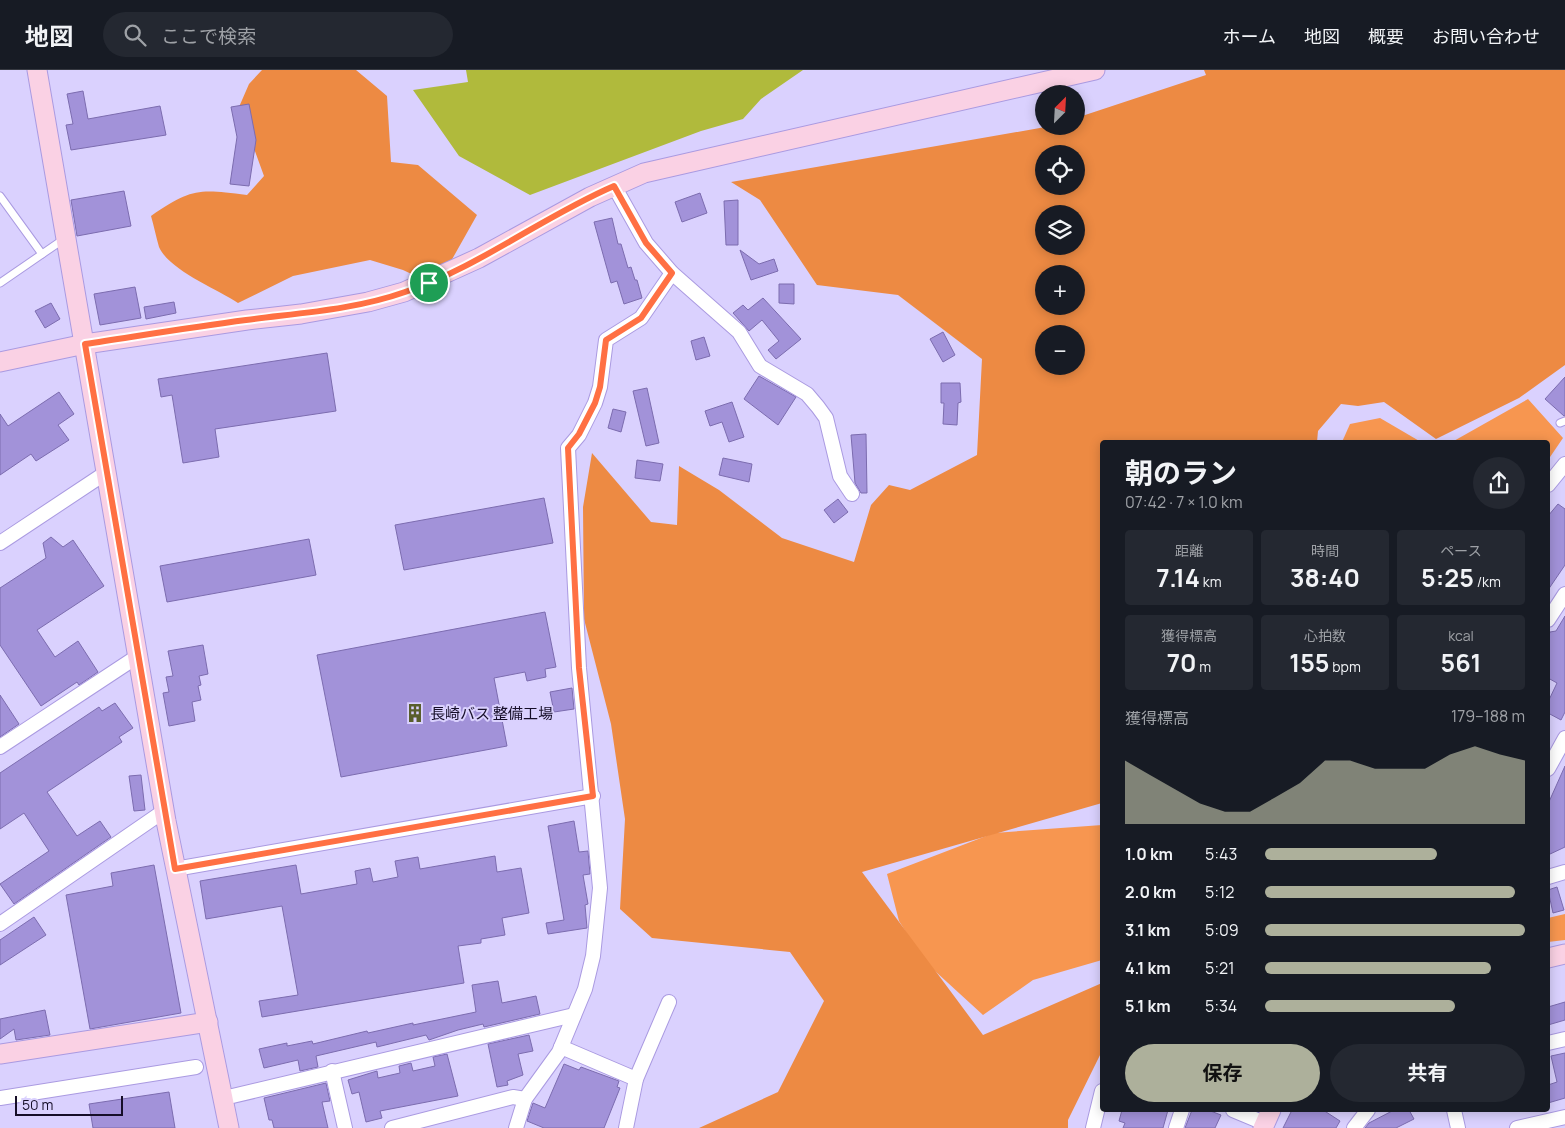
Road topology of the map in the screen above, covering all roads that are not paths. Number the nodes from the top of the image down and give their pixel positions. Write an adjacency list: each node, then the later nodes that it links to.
1 (37, 70): 5 (street)
2 (1095, 70): 3 (street)
3 (614, 186): 7 (street); 9 (street)
4 (0, 196): 6 (lane)
5 (66, 238): 6 (lane); 9 (street)
6 (42, 254): 8 (lane)
7 (672, 273): 14 (street); 22 (street)
8 (0, 283)
9 (85, 344): 10 (street); 12 (street)
10 (0, 362)
11 (1565, 464): 13 (street)
12 (107, 472): 15 (street); 18 (street)
13 (1550, 483)
14 (852, 494)
15 (0, 543)
16 (1565, 594): 17 (street)
17 (1550, 617)
18 (138, 656): 20 (street); 23 (street)
19 (1565, 738): 21 (street)
20 (0, 747)
21 (1550, 764)
22 (593, 796): 24 (street); 31 (street)
23 (164, 811): 24 (street); 27 (street)
24 (175, 869): 32 (street)
25 (1565, 872): 26 (street)
26 (1550, 876)
27 (0, 924)
28 (1565, 954): 29 (street)
29 (1550, 958)
30 (669, 1002): 39 (street)
31 (574, 1015): 35 (street); 38 (street)
32 (208, 1022): 36 (street); 41 (street)
33 (1565, 1039): 34 (street)
34 (1550, 1043)
35 (561, 1047): 39 (street); 42 (street)
36 (0, 1054)
37 (196, 1067): 40 (street)
38 (332, 1071): 41 (street); 51 (street)
39 (636, 1079): 54 (street)
40 (0, 1098)
41 (224, 1098): 50 (street)
42 (525, 1099): 52 (street); 53 (street)
43 (1100, 1099): 55 (street)
44 (1181, 1112): 56 (street)
45 (1240, 1112): 49 (street)
46 (1366, 1112): 57 (street)
47 (1454, 1112): 58 (street)
48 (1565, 1116): 59 (street)
49 (1266, 1120)
50 (230, 1128)
51 (345, 1128)
52 (392, 1128)
53 (516, 1128)
54 (626, 1128)
55 (1093, 1128)
56 (1176, 1128)
57 (1354, 1128)
58 (1458, 1128)
59 (1517, 1128)

